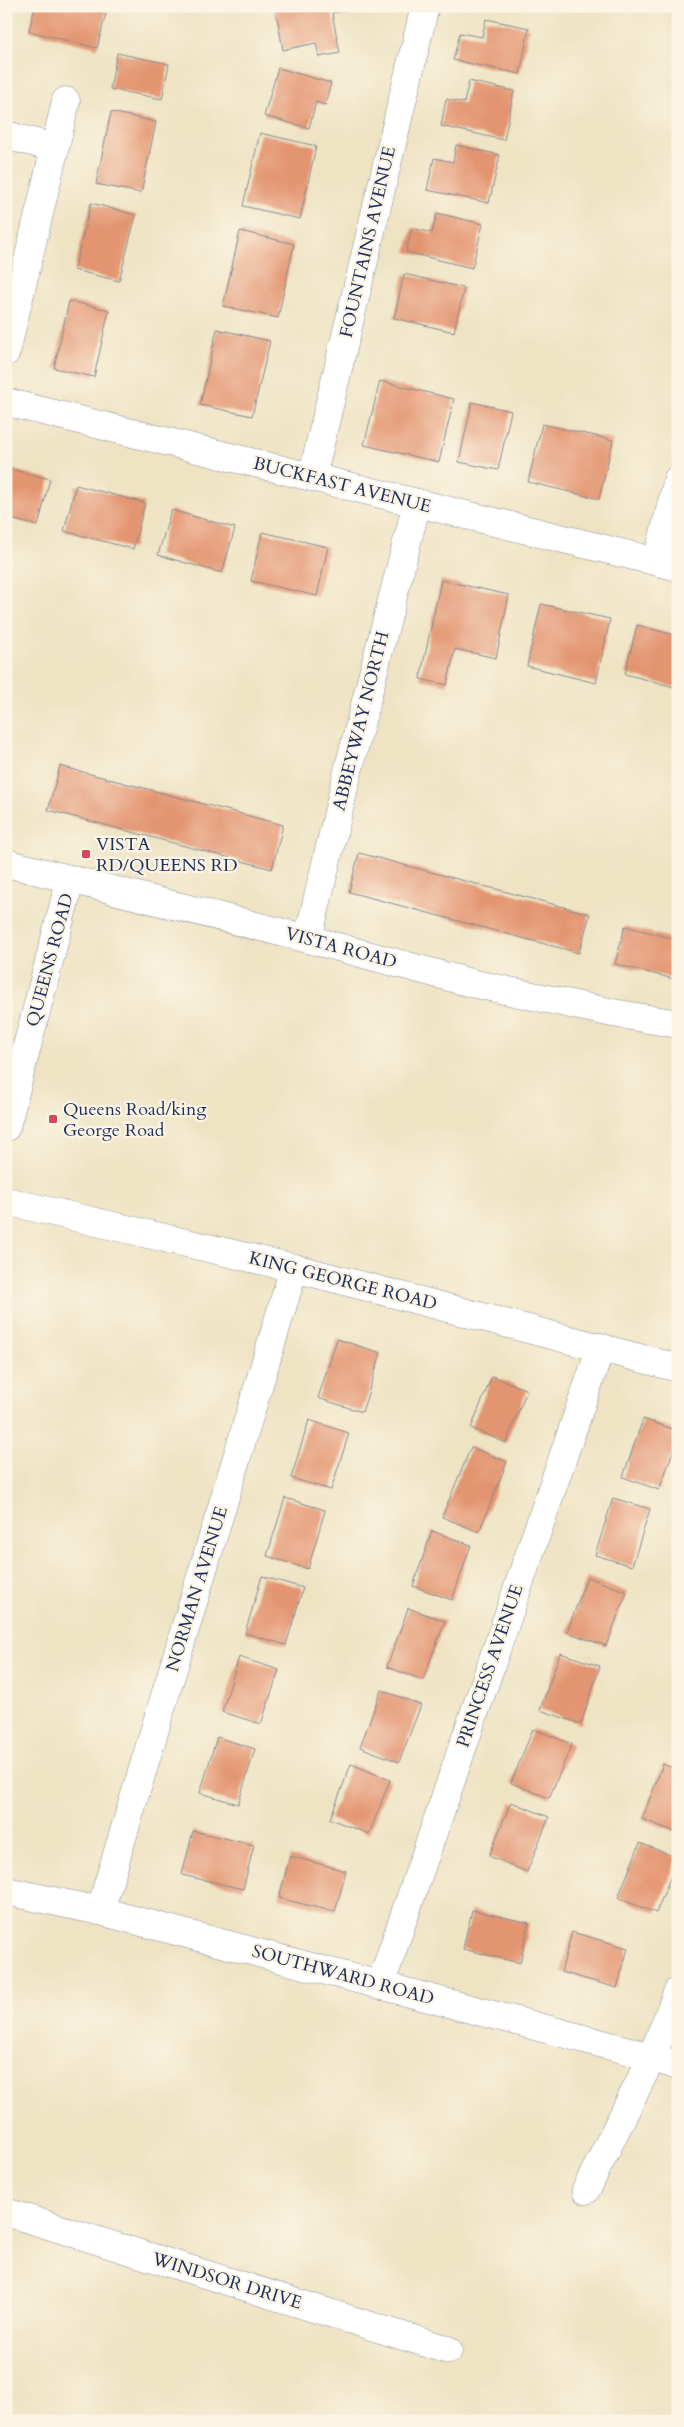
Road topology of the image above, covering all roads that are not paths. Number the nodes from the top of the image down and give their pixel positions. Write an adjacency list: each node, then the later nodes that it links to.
1 (425, 6): 7 (street, FOUNTAINS AVENUE)
2 (66, 101): 4 (street)
3 (6, 135): 4 (street)
4 (54, 148): 5 (street)
5 (6, 352)
6 (6, 402): 7 (street, BUCKFAST AVENUE)
7 (312, 477): 9 (street, BUCKFAST AVENUE)
8 (678, 479): 10 (street)
9 (418, 503): 10 (street, BUCKFAST AVENUE); 13 (street, ABBEYWAY NORTH)
10 (668, 564)
11 (6, 863): 12 (street, VISTA ROAD)
12 (70, 881): 13 (street, VISTA ROAD); 15 (street, QUEENS ROAD)
13 (308, 939): 14 (street, VISTA ROAD)
14 (678, 1024)
15 (6, 1127)
16 (6, 1201): 17 (street, KING GEORGE ROAD)
17 (294, 1268): 18 (street, KING GEORGE ROAD); 21 (street, NORMAN AVENUE)
18 (601, 1347): 19 (street, KING GEORGE ROAD); 22 (street, PRINCESS AVENUE)
19 (678, 1368)
20 (6, 1891): 21 (street, SOUTHWARD ROAD)
21 (100, 1911): 22 (street, SOUTHWARD ROAD)
22 (380, 1986): 24 (street, SOUTHWARD ROAD)
23 (678, 1991): 24 (street)
24 (652, 2057): 25 (street, SOUTHWARD ROAD); 26 (street)
25 (678, 2066)
26 (586, 2190)
27 (6, 2212): 28 (street, WINDSOR DRIVE)
28 (448, 2350)

